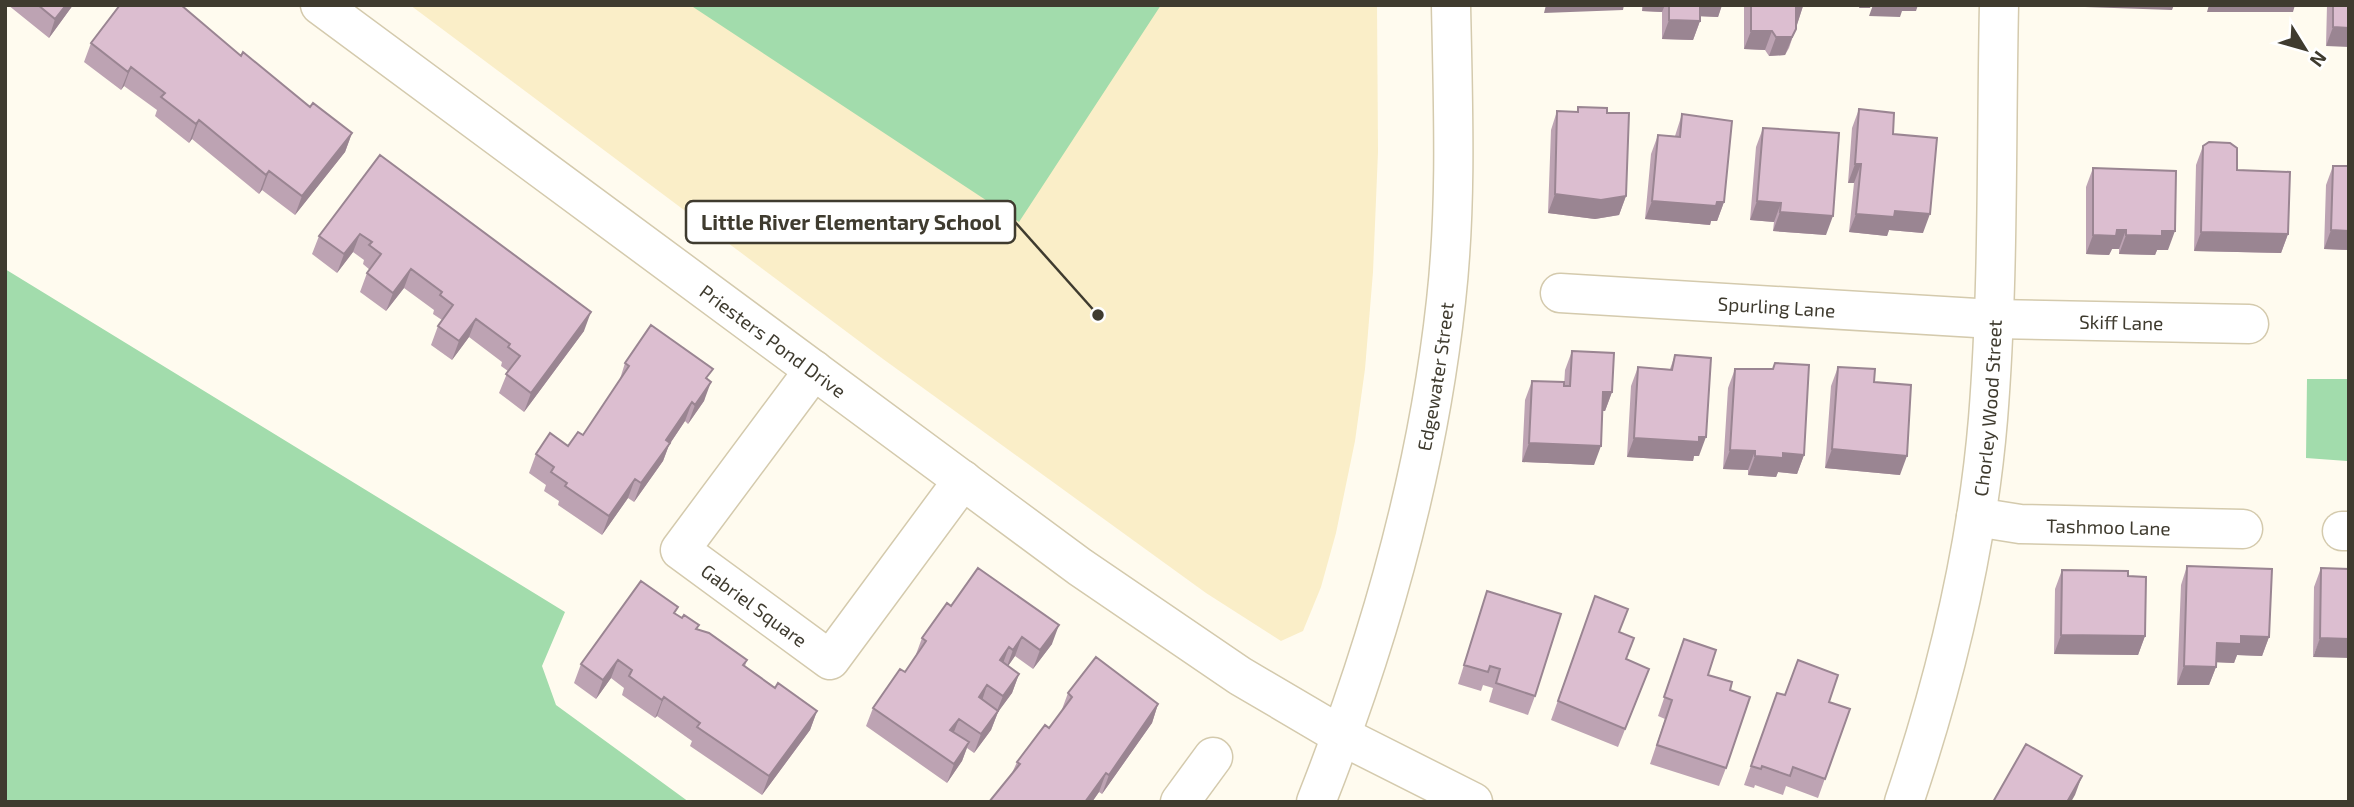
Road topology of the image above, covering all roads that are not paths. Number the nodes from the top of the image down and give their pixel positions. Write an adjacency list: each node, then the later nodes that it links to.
1 (320, 5): 7 (street, Priesters Pond Drive)
2 (1451, 5): 11 (street, Edgewater Street)
3 (1999, 5): 5 (street, Chorley Wood Street)
4 (1560, 293): 5 (street, Spurling Lane)
5 (1993, 320): 6 (street, Skiff Lane); 9 (street, Chorley Wood Street)
6 (2249, 324)
7 (814, 370): 8 (street, Priesters Pond Drive); 8 (street, Gabriel Square)
8 (962, 480): 11 (street, Priesters Pond Drive)
9 (1976, 517): 10 (street, Tashmoo Lane); 16 (street, Chorley Wood Street)
10 (2243, 529)
11 (1342, 736): 14 (street, Edgewater Street); 15 (street)
12 (1213, 757): 13 (street)
13 (1180, 802)
14 (1316, 802)
15 (1474, 802)
16 (1904, 802)

